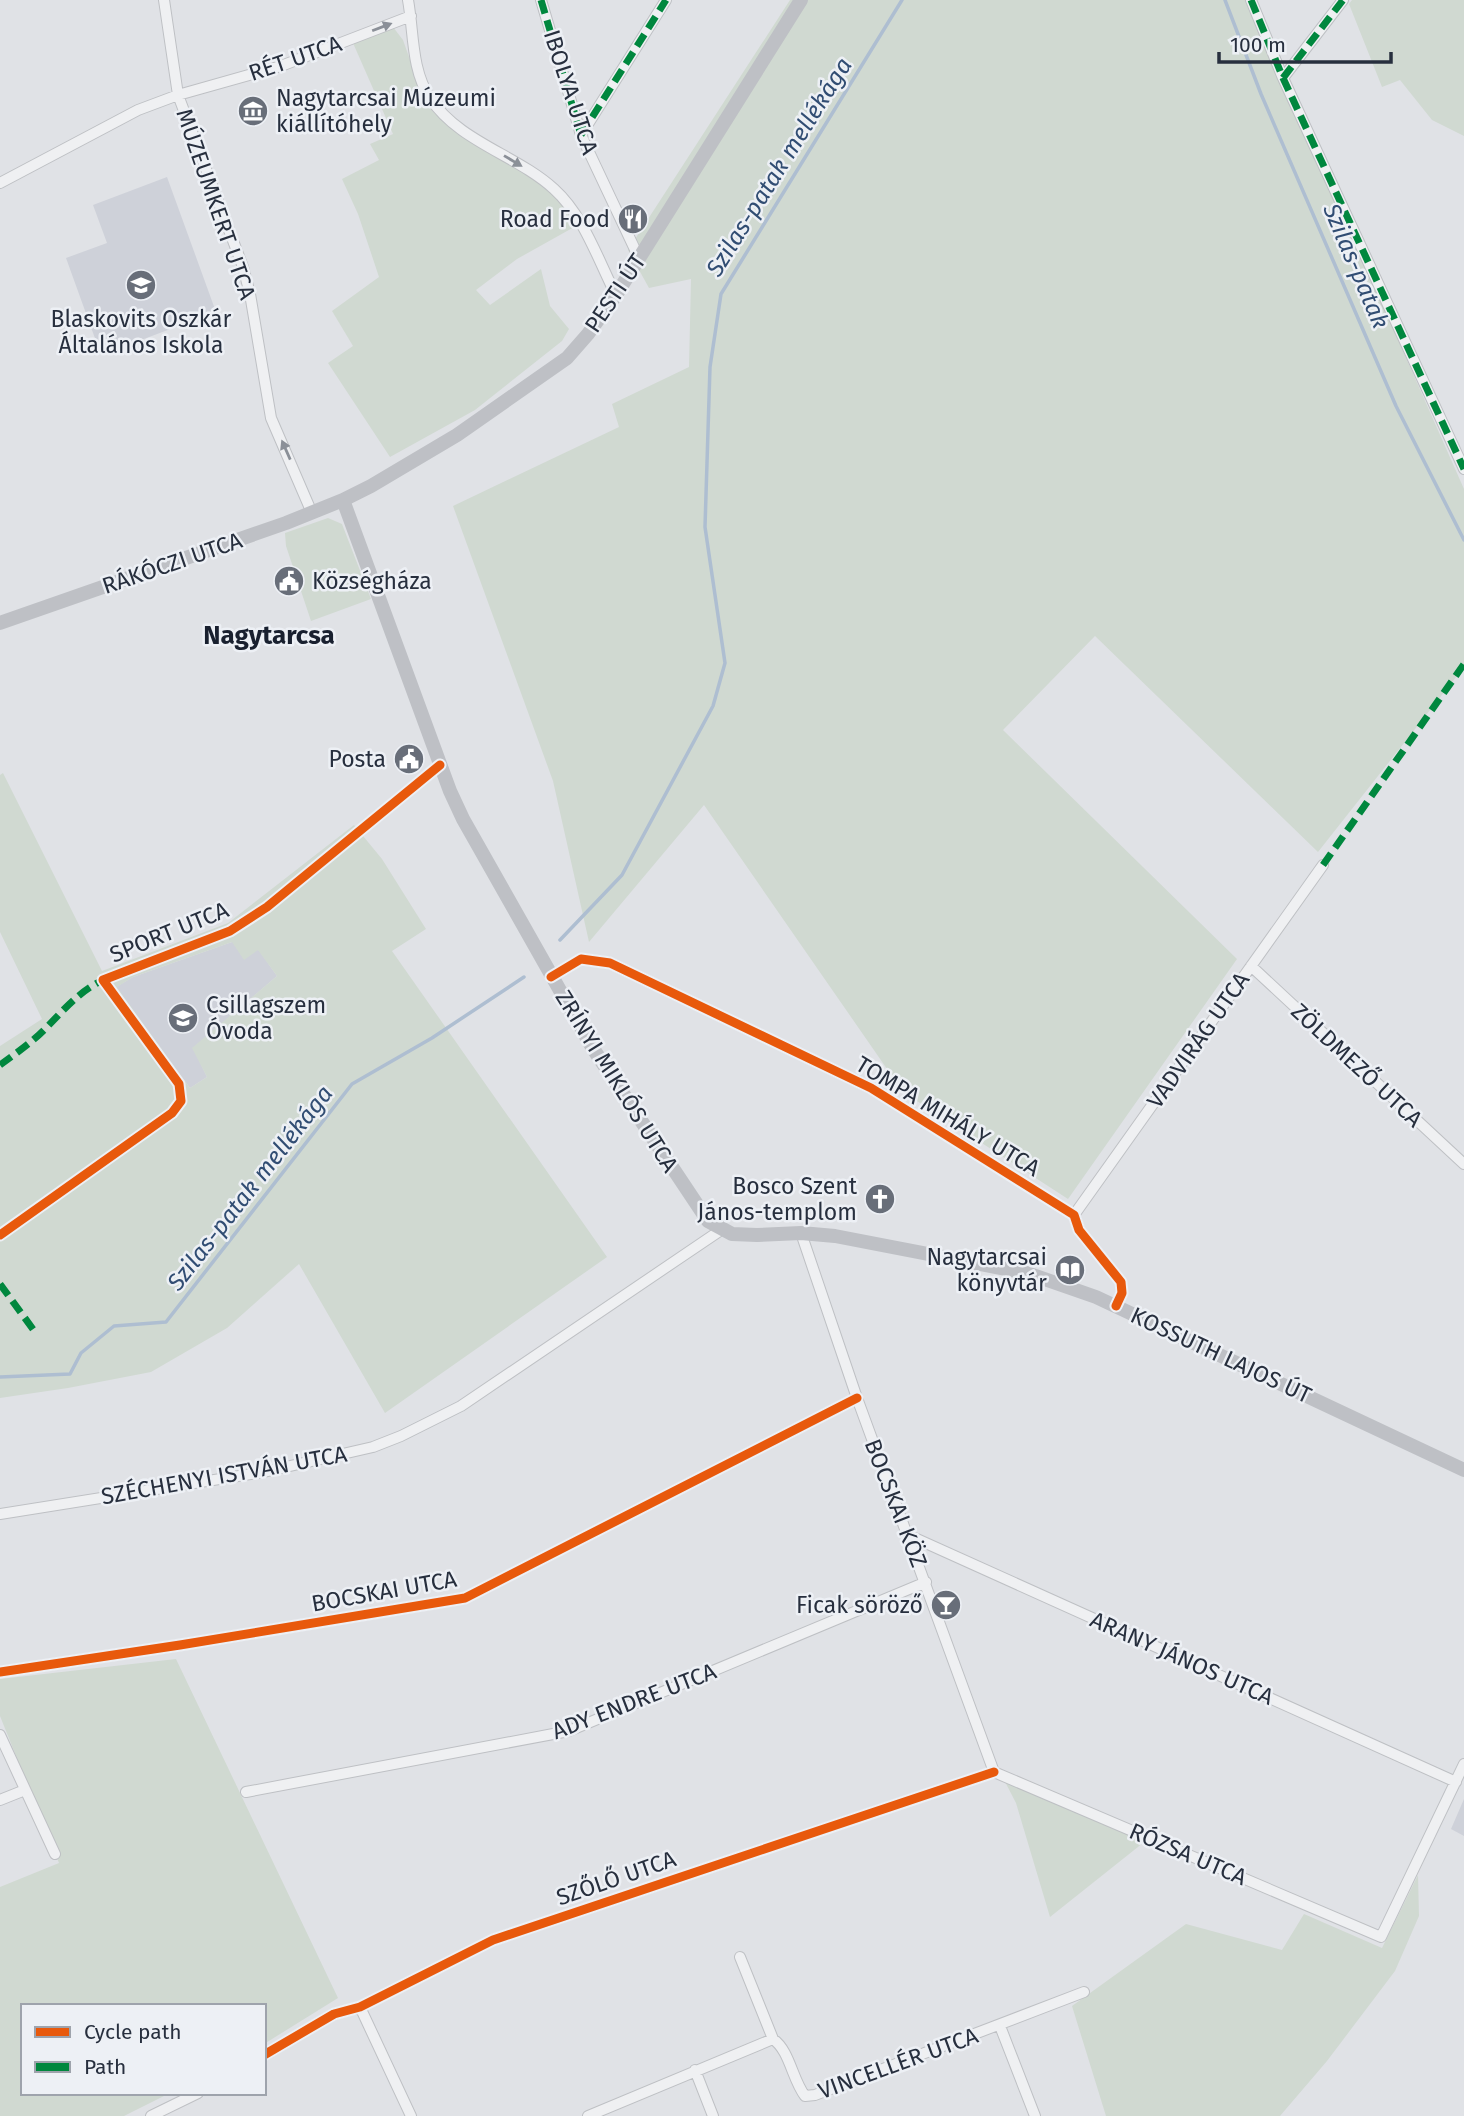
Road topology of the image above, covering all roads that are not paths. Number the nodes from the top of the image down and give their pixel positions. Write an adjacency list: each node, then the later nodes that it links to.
1 (164, 0): 10 (street, MÚZEUMKERT UTCA)
2 (408, 0): 8 (street)
3 (541, 0): 11 (street, IBOLYA UTCA)
4 (666, 0): 11 (street)
5 (801, 0): 13 (main road, PESTI ÚT)
6 (1251, 0): 9 (street)
7 (1343, 0): 9 (street)
8 (411, 16): 10 (street, RÉT UTCA, one-way to 8); 14 (street, one-way to 14)
9 (1283, 78): 15 (street)
10 (178, 95): 12 (street, RÉT UTCA); 17 (street, MÚZEUMKERT UTCA, one-way to 10)
11 (581, 135): 13 (street, IBOLYA UTCA)
12 (0, 183)
13 (639, 258): 14 (main road, PESTI ÚT)
14 (615, 295): 16 (main road, PESTI ÚT)
15 (1464, 469)
16 (343, 500): 17 (main road, RÁKÓCZI UTCA); 19 (main road, ZRÍNYI MIKLÓS UTCA)
17 (312, 513): 18 (main road, RÁKÓCZI UTCA)
18 (0, 623)
19 (440, 765): 22 (main road, ZRÍNYI MIKLÓS UTCA); 27 (street, SPORT UTCA)
20 (1322, 865): 21 (street, VADVIRÁG UTCA)
21 (1251, 966): 23 (street, ZÖLDMEZŐ UTCA); 24 (street, VADVIRÁG UTCA)
22 (549, 974): 24 (street, TOMPA MIHÁLY UTCA); 25 (main road, ZRÍNYI MIKLÓS UTCA)
23 (1464, 1164)
24 (1074, 1215): 28 (street, TOMPA MIHÁLY UTCA)
25 (721, 1230): 26 (main road, KOSSUTH LAJOS ÚT); 31 (street, SZÉCHENYI ISTVÁN UTCA)
26 (801, 1233): 28 (main road, KOSSUTH LAJOS ÚT); 29 (street, BOCSKAI KÖZ)
27 (0, 1235)
28 (1116, 1306): 30 (main road, KOSSUTH LAJOS ÚT)
29 (857, 1398): 32 (street, BOCSKAI KÖZ); 34 (street, BOCSKAI UTCA)
30 (1464, 1470)
31 (0, 1514)
32 (908, 1535): 33 (street, BOCSKAI KÖZ); 38 (street, ARANY JÁNOS UTCA)
33 (926, 1582): 37 (street, BOCSKAI KÖZ); 40 (street, ADY ENDRE UTCA)
34 (0, 1672)
35 (0, 1735): 39 (street)
36 (1464, 1764): 38 (street)
37 (994, 1772): 38 (street, RÓZSA UTCA); 45 (street, SZŐLŐ UTCA)
38 (1456, 1782)
39 (25, 1790): 41 (street); 42 (street)
40 (246, 1793)
41 (0, 1800)
42 (55, 1854)
43 (740, 1957): 47 (street)
44 (1084, 1992): 46 (street, VINCELLÉR UTCA)
45 (360, 2007): 48 (street, SZŐLŐ UTCA); 52 (street)
46 (999, 2026): 47 (street, VINCELLÉR UTCA); 55 (street)
47 (773, 2039): 49 (street)
48 (266, 2054)
49 (695, 2070): 53 (street); 54 (street)
50 (194, 2095): 51 (street)
51 (151, 2116)
52 (411, 2116)
53 (587, 2116)
54 (713, 2116)
55 (1035, 2116)

